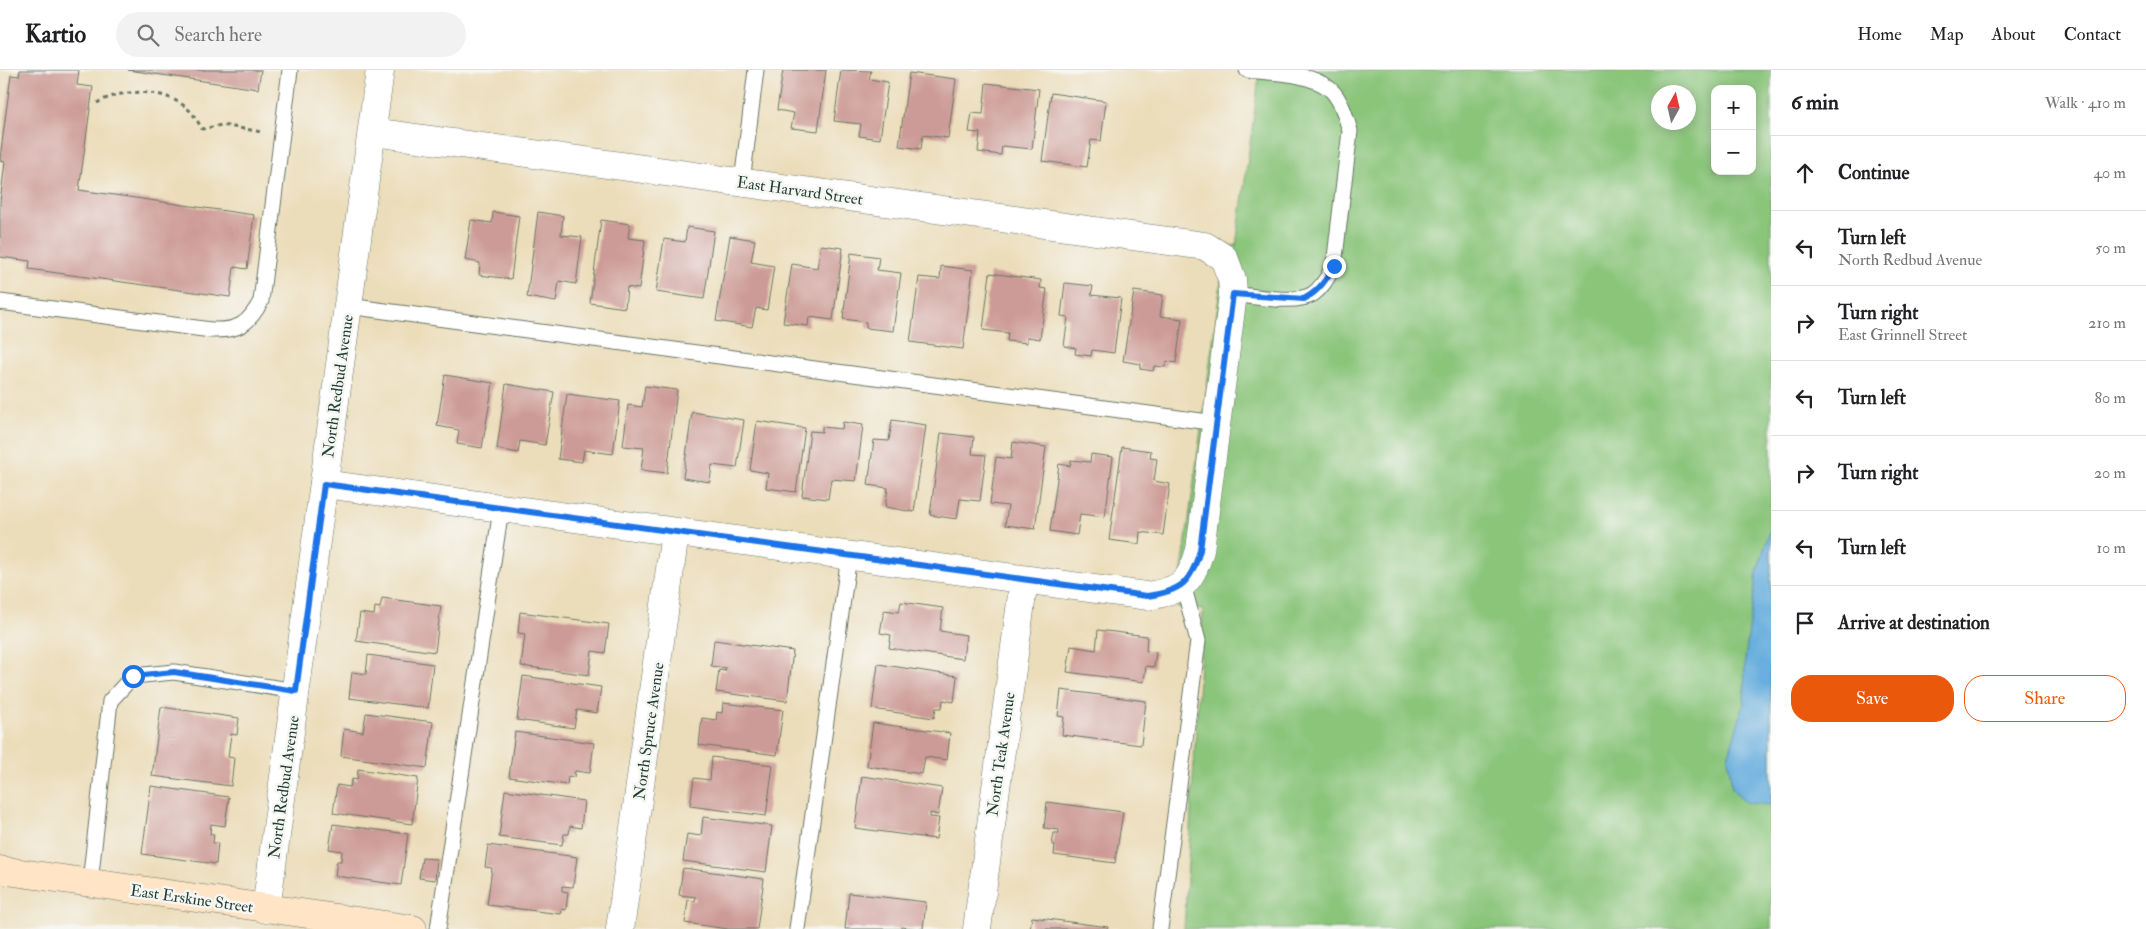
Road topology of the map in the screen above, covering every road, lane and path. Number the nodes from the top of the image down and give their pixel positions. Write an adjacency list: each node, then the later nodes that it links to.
1 (290, 70): 7 (lane)
2 (380, 70): 6 (street, North Redbud Avenue)
3 (756, 70): 8 (lane)
4 (1247, 70): 9 (lane)
5 (97, 103): 7 (path)
6 (372, 132): 8 (street, East Harvard Street); 11 (street, North Redbud Avenue)
7 (281, 135): 10 (lane)
8 (742, 182): 9 (street, East Harvard Street)
9 (1233, 294): 12 (street)
10 (0, 302)
11 (348, 306): 12 (lane); 13 (street, North Redbud Avenue)
12 (1216, 423): 18 (street)
13 (324, 484): 14 (street); 19 (street, North Redbud Avenue)
14 (501, 509): 15 (street); 24 (lane)
15 (675, 533): 16 (street); 25 (street, North Spruce Avenue)
16 (849, 556): 17 (street); 26 (lane)
17 (1024, 580): 18 (street); 27 (street, North Teak Avenue)
18 (1183, 584): 28 (lane)
19 (296, 691): 21 (lane); 22 (street, North Redbud Avenue)
20 (0, 870): 21 (street, East Erskine Street)
21 (90, 883): 22 (street, East Erskine Street)
22 (266, 909): 23 (street, East Erskine Street)
23 (413, 929)
24 (438, 929)
25 (620, 929)
26 (797, 929)
27 (977, 929)
28 (1160, 929)

